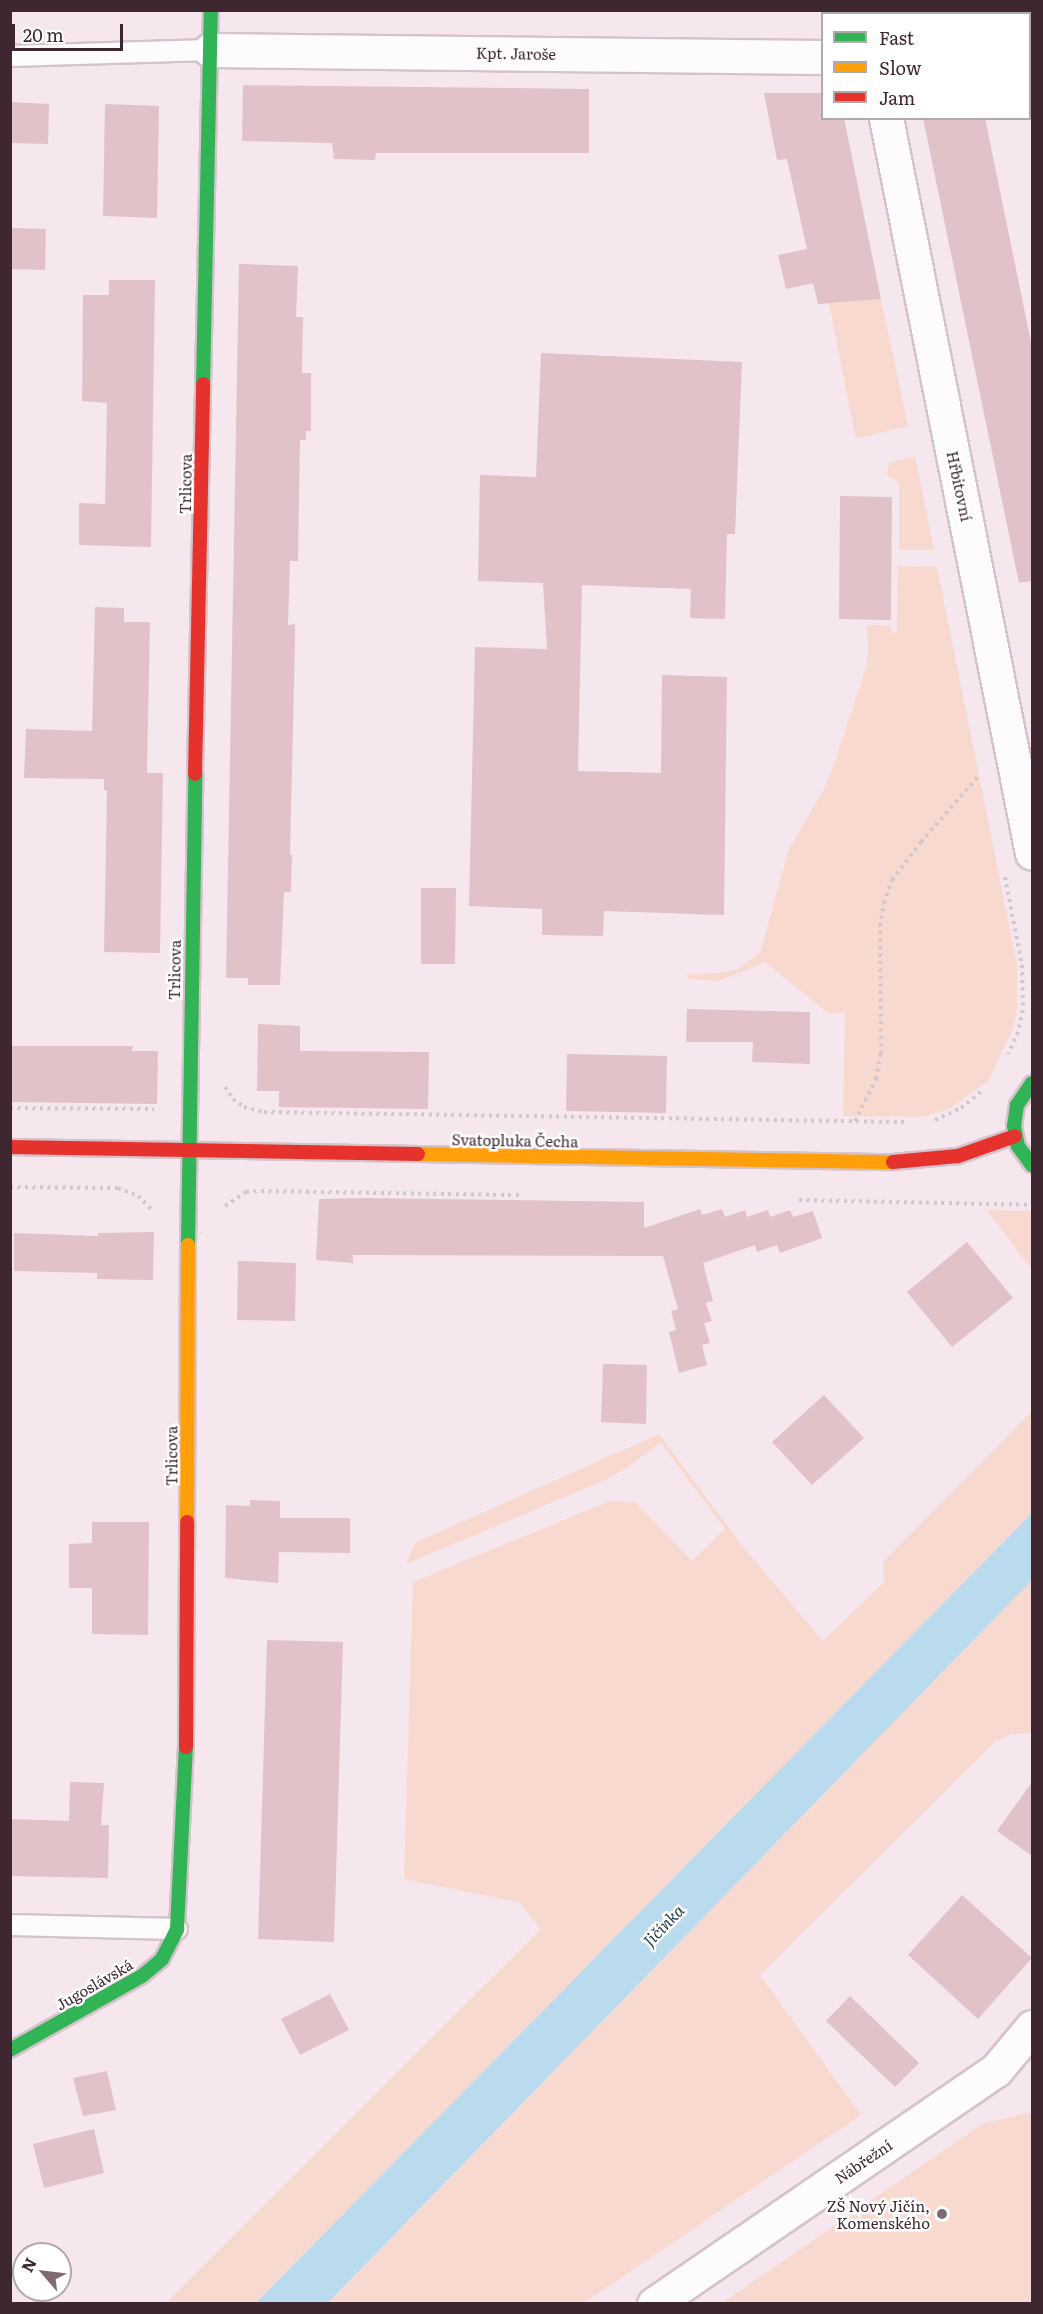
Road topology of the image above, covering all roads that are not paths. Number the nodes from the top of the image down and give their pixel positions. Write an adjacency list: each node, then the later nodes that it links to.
1 (211, 10): 2 (street, Trlicova)
2 (210, 50): 3 (lane); 4 (street, Kpt. Jaroše); 10 (street, Trlicova)
3 (10, 56)
4 (821, 57)
5 (886, 120): 6 (street, Hřbitovní)
6 (1032, 853)
7 (1032, 1083): 8 (street)
8 (1015, 1136): 10 (street, Svatopluka Čecha); 11 (street)
9 (10, 1147): 10 (street, Svatopluka Čecha)
10 (188, 1151): 13 (street, Trlicova)
11 (1032, 1165)
12 (10, 1925): 13 (lane)
13 (177, 1929): 15 (street, Jugoslávská)
14 (1032, 2027): 16 (street, Nábřežní)
15 (10, 2050)
16 (654, 2304)

